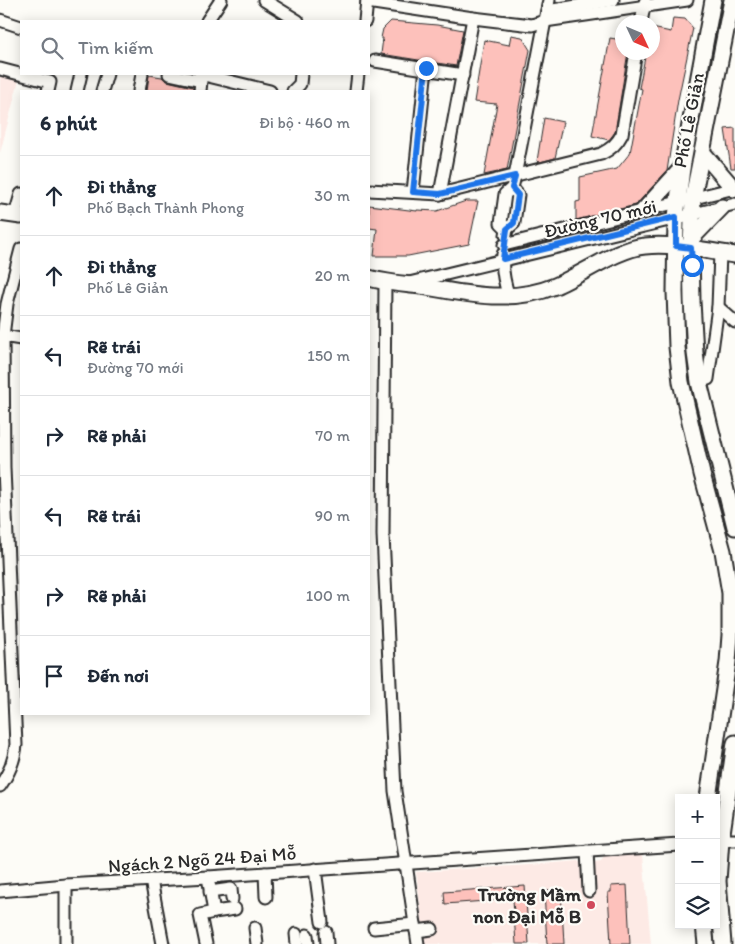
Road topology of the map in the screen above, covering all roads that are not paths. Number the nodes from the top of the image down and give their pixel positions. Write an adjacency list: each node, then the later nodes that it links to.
1 (221, 0): 12 (street)
2 (613, 0): 9 (street)
3 (688, 0): 8 (street)
4 (713, 0): 39 (main road, Phố Lê Giản)
5 (732, 0): 38 (main road, Phố Lê Giản)
6 (265, 1): 13 (street)
7 (367, 1): 10 (street); 14 (street)
8 (644, 3): 9 (street)
9 (547, 11): 10 (street); 40 (street)
10 (473, 18): 29 (street)
11 (0, 20): 15 (street)
12 (211, 20)
13 (296, 20)
14 (365, 20)
15 (20, 27)
16 (635, 60): 40 (street)
17 (375, 62): 18 (street)
18 (426, 68): 29 (street); 42 (street)
19 (0, 69): 20 (street)
20 (20, 74)
21 (22, 75): 30 (street)
22 (81, 75): 31 (street)
23 (107, 75): 32 (street)
24 (142, 75): 33 (street)
25 (174, 75): 34 (street)
26 (204, 75): 35 (street)
27 (301, 75): 36 (street)
28 (358, 75): 37 (street)
29 (463, 75): 43 (street)
30 (48, 82)
31 (77, 90)
32 (102, 90)
33 (139, 90)
34 (200, 90)
35 (266, 90)
36 (295, 90)
37 (356, 90)
38 (702, 153): 45 (main road); 46 (main road, Phố Lê Giản)
39 (682, 168): 47 (main road, Phố Lê Giản); 48 (main road)
40 (515, 176): 43 (street); 53 (street)
41 (370, 190): 42 (street)
42 (413, 192): 43 (street)
43 (440, 194)
44 (20, 196): 49 (street)
45 (731, 197): 46 (street, Đường 70 mới); 50 (street, Đường 70 mới); 52 (main road)
46 (693, 198): 47 (street, Đường 70 mới); 50 (main road, Phố Lê Giản)
47 (678, 202): 48 (street, Đường 70 mới); 51 (main road, Phố Lê Giản)
48 (644, 211): 53 (street, Đường 70 mới)
49 (12, 215)
50 (692, 215): 51 (street, Đường 70 mới); 52 (main road, Phố Lê Giản)
51 (676, 217): 54 (main road, Phố Lê Giản); 57 (street, Đường 70 mới)
52 (691, 244): 54 (main road); 56 (main road); 66 (main road, Phố Lê Giản)
53 (504, 245): 57 (street)
54 (676, 246): 61 (main road); 68 (main road, Phố Lê Giản)
55 (20, 253): 64 (street)
56 (728, 254): 62 (street)
57 (503, 259): 60 (street, Đường 70 mới); 61 (street)
58 (370, 278): 59 (main road)
59 (384, 282): 60 (main road); 75 (street)
60 (403, 284): 61 (main road)
61 (509, 297)
62 (718, 307): 63 (street); 66 (street)
63 (735, 322)
64 (3, 336): 65 (street); 70 (street)
65 (20, 339)
66 (699, 382): 67 (main road, Phố Lê Giản)
67 (735, 527)
68 (733, 635): 71 (main road, Phố Lê Giản)
69 (735, 743): 72 (main road)
70 (0, 786)
71 (709, 794)
72 (728, 840): 98 (main road)
73 (675, 845): 74 (street, Ngách 2 Ngõ 24 Đại Mỗ)
74 (587, 851): 75 (street, Ngách 2 Ngõ 24 Đại Mỗ); 82 (street)
75 (405, 863): 76 (street, Ngách 2 Ngõ 24 Đại Mỗ); 88 (street)
76 (315, 869): 77 (street, Ngách 2 Ngõ 24 Đại Mỗ); 91 (street)
77 (265, 873): 78 (street, Ngách 2 Ngõ 24 Đại Mỗ); 84 (street)
78 (208, 877): 79 (street, Ngách 2 Ngõ 24 Đại Mỗ); 83 (street)
79 (151, 880): 80 (street, Ngách 2 Ngõ 24 Đại Mỗ); 93 (street)
80 (66, 885): 81 (street, Ngách 2 Ngõ 24 Đại Mỗ); 92 (street)
81 (0, 891)
82 (589, 891)
83 (210, 892): 85 (street); 85 (street)
84 (266, 897)
85 (214, 912): 94 (street)
86 (255, 928): 95 (street)
87 (374, 928): 88 (street)
88 (416, 928): 89 (street); 96 (street)
89 (432, 929)
90 (704, 929): 97 (main road)
91 (325, 933)
92 (66, 943)
93 (163, 944)
94 (206, 944)
95 (258, 944)
96 (418, 944)
97 (706, 944)
98 (723, 944)

